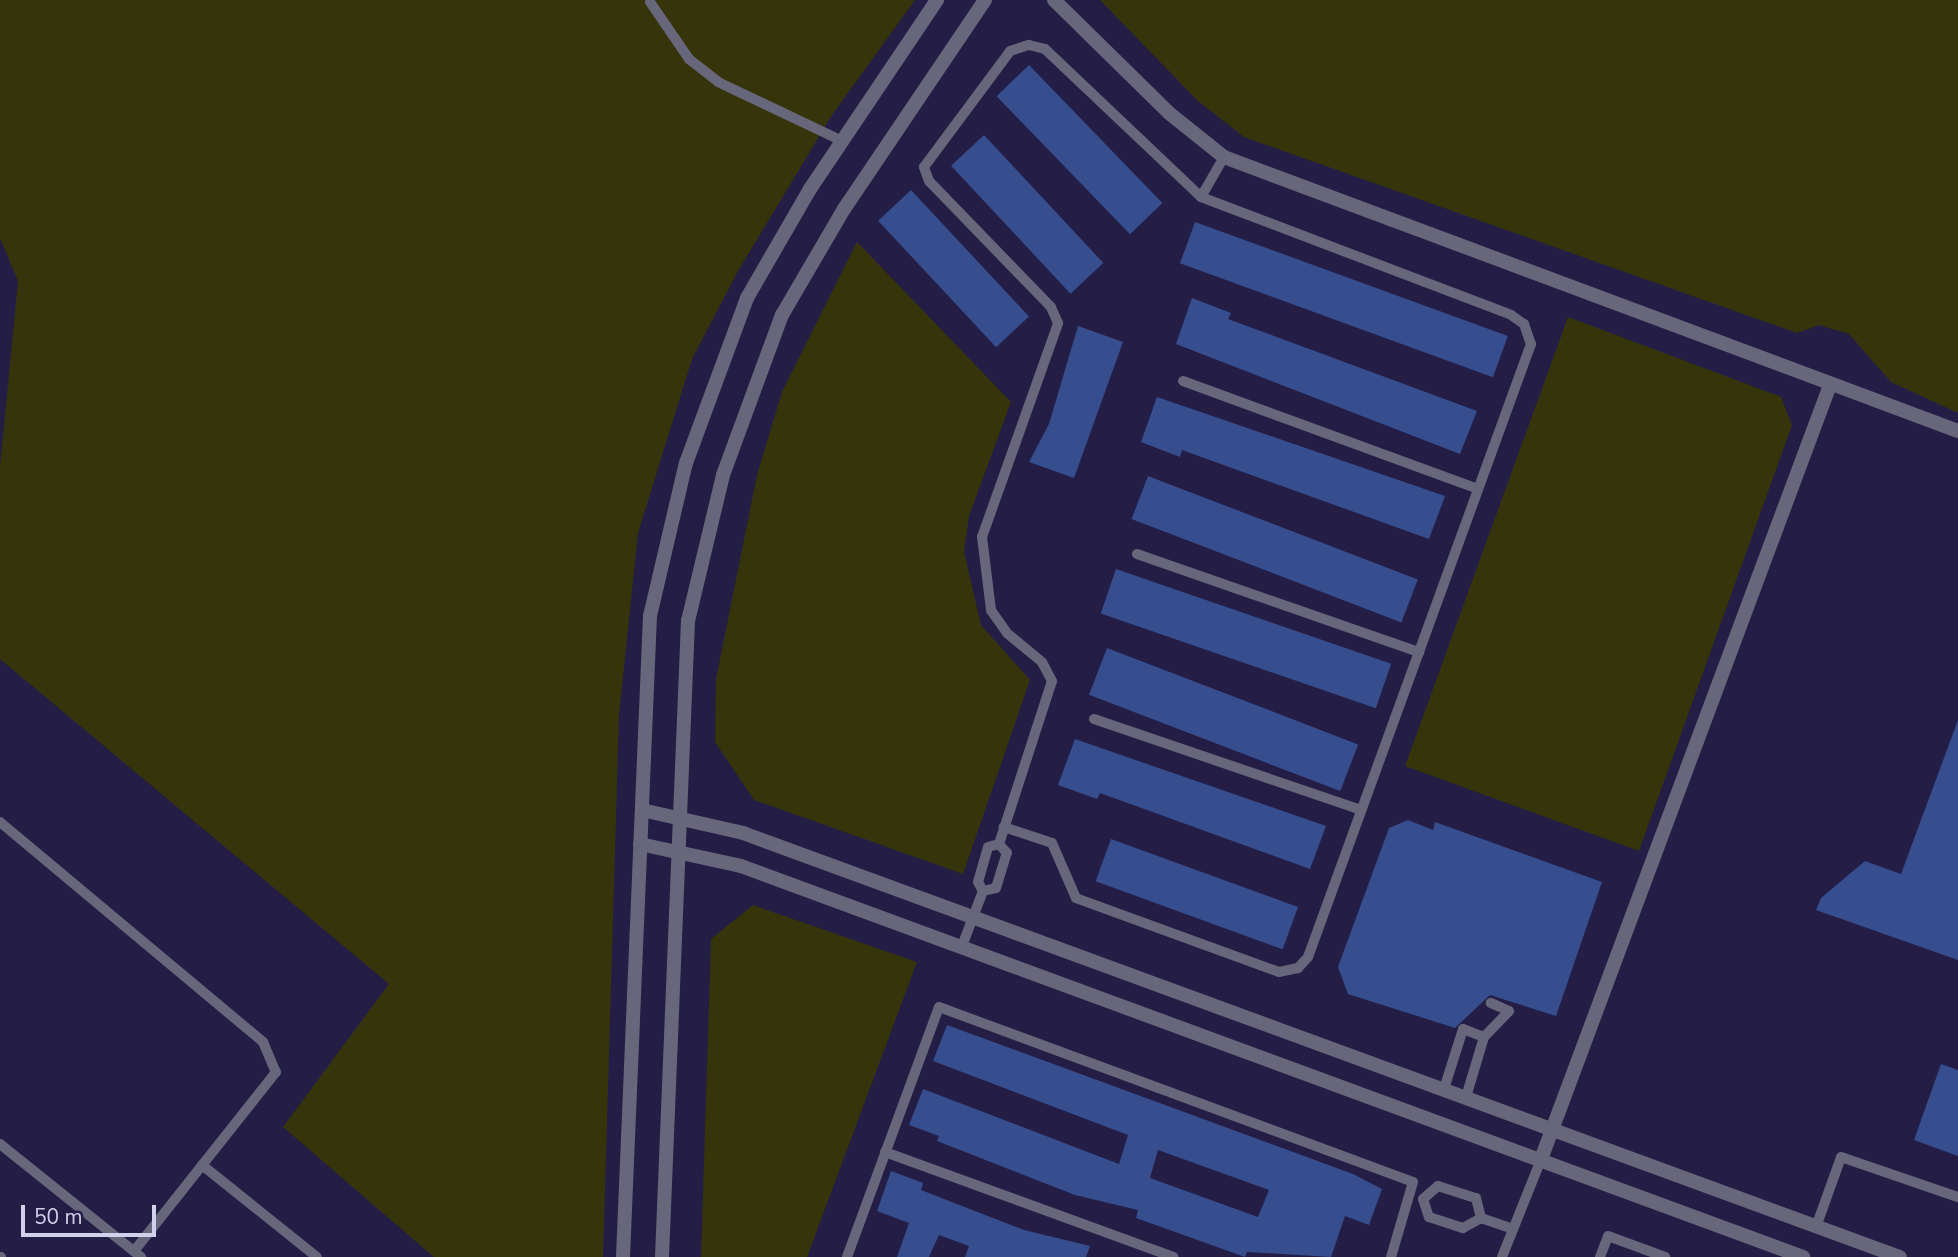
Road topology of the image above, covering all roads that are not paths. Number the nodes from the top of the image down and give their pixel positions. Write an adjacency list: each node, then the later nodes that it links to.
1 (937, 0): 5 (street)
2 (985, 0): 17 (street)
3 (1054, 0): 6 (street)
4 (650, 2): 5 (lane)
5 (842, 141): 15 (street)
6 (1224, 157): 7 (lane); 9 (street)
7 (1201, 197): 11 (lane); 19 (lane)
8 (1183, 381): 11 (lane)
9 (1830, 385): 10 (street); 30 (street)
10 (1958, 431)
11 (1478, 489): 13 (lane)
12 (1136, 554): 13 (lane)
13 (1419, 652): 16 (lane)
14 (1094, 719): 16 (lane)
15 (642, 810): 17 (street); 20 (street)
16 (1361, 810): 19 (lane)
17 (679, 814): 22 (street); 24 (street)
18 (0, 822): 34 (lane)
19 (1004, 827): 21 (lane)
20 (640, 844): 22 (street); 43 (street)
21 (999, 844): 23 (lane); 23 (lane)
22 (679, 848): 25 (street); 44 (street)
23 (983, 891): 24 (lane)
24 (973, 915): 25 (lane); 28 (street)
25 (962, 946): 33 (street)
26 (1491, 1003): 27 (lane)
27 (1484, 1037): 28 (lane); 29 (lane)
28 (1444, 1089): 29 (street)
29 (1466, 1097): 30 (street)
30 (1553, 1129): 33 (street); 39 (street)
31 (0, 1143): 41 (lane)
32 (885, 1153): 35 (lane); 45 (lane); 46 (lane)
33 (1540, 1162): 40 (lane); 51 (street)
34 (202, 1165): 41 (lane); 42 (lane)
35 (1409, 1194): 37 (lane); 47 (lane)
36 (1958, 1197): 39 (lane)
37 (1423, 1199): 38 (lane); 38 (lane)
38 (1481, 1218): 40 (lane)
39 (1815, 1227): 52 (street)
40 (1513, 1229): 48 (lane)
41 (138, 1254)
42 (317, 1257)
43 (623, 1257)
44 (662, 1257)
45 (847, 1257)
46 (1173, 1257)
47 (1391, 1257)
48 (1502, 1257)
49 (1600, 1257): 50 (lane)
50 (1665, 1257)
51 (1803, 1257)
52 (1900, 1257)

